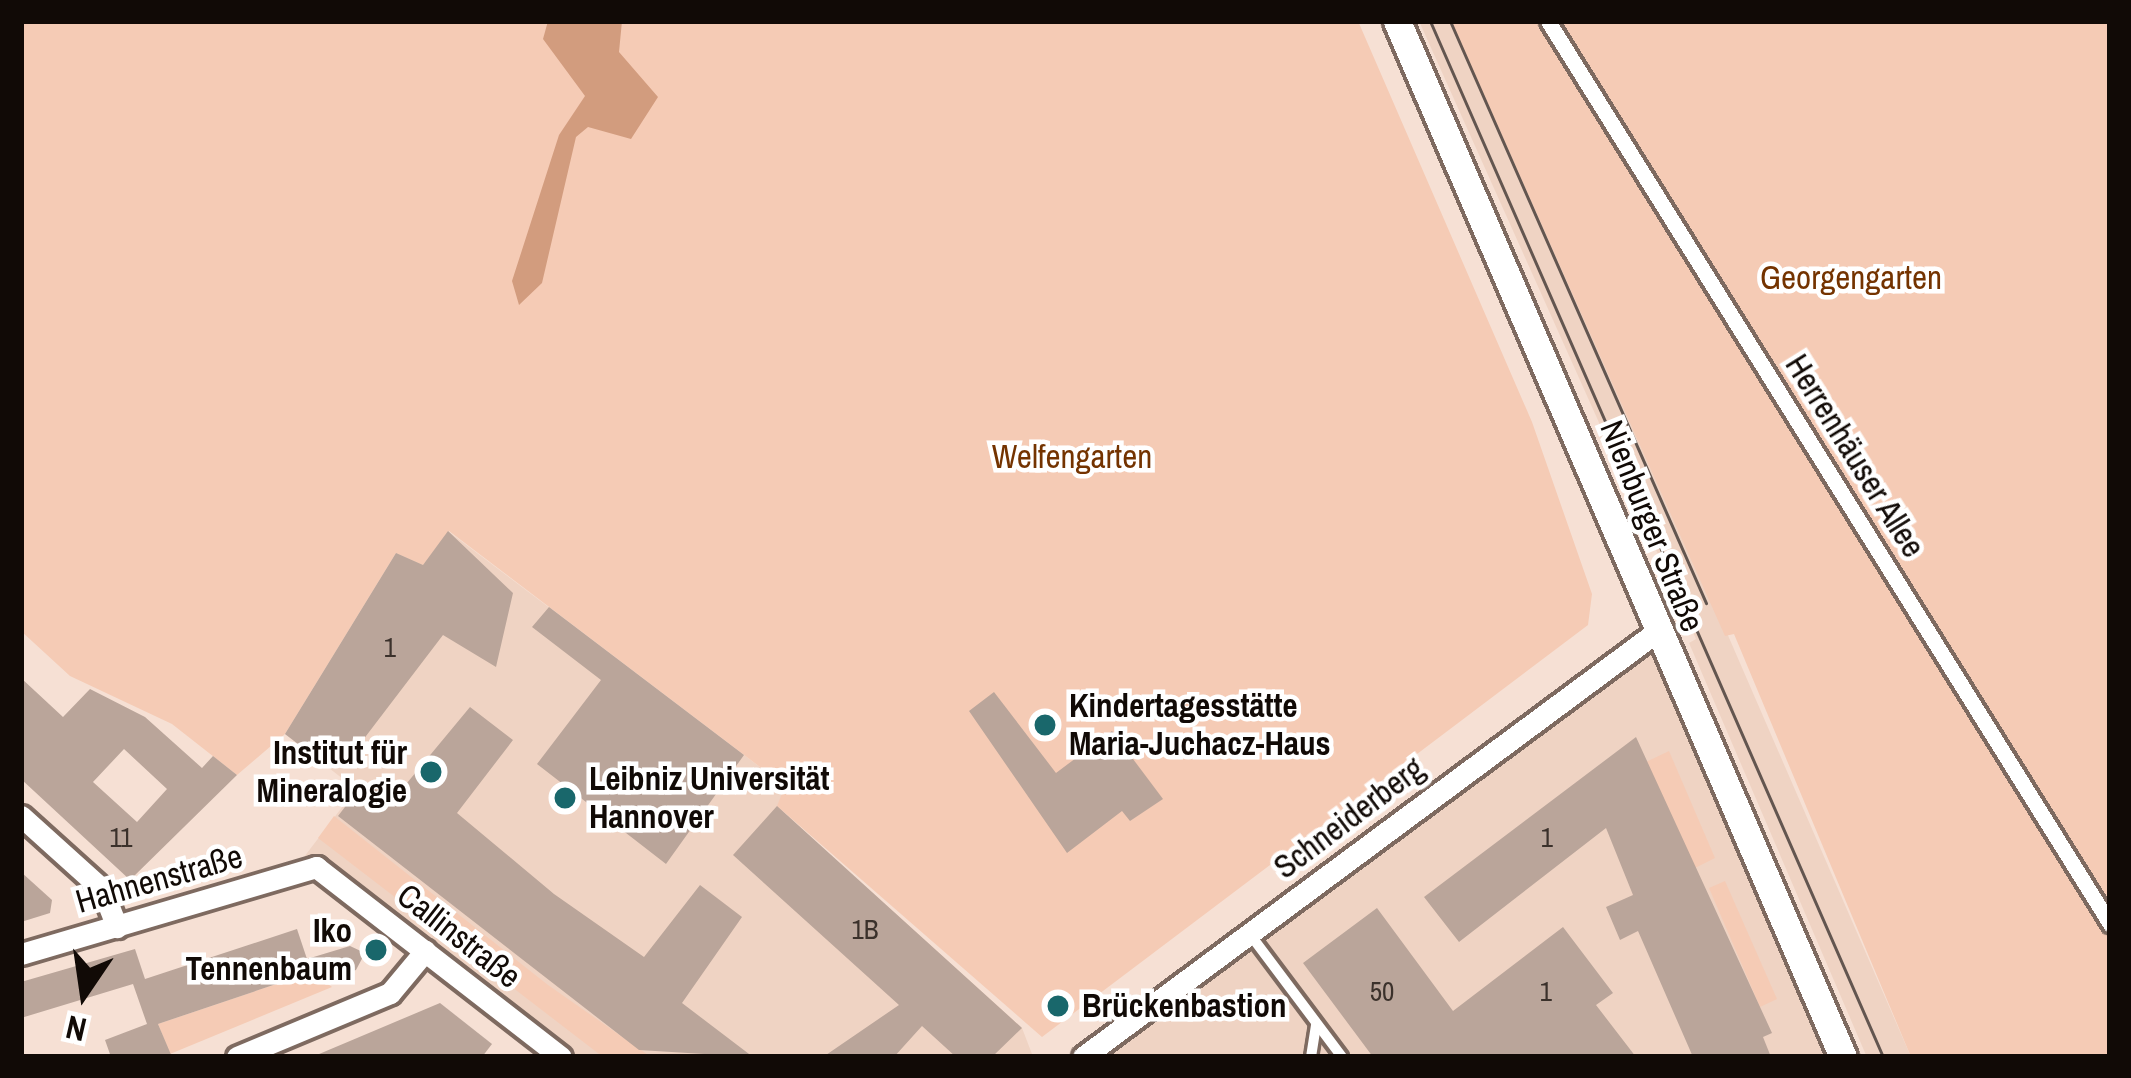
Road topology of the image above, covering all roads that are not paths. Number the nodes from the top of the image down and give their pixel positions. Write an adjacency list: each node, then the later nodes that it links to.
1 (1397, 21): 3 (street, Nienburger Straße)
2 (1548, 21): 6 (street, Herrenhäuser Allee)
3 (1655, 633): 8 (street, Schneiderberg); 17 (street, Nienburger Straße)
4 (21, 816): 7 (street)
5 (316, 868): 7 (street, Hahnenstraße); 9 (street, Callinstraße)
6 (2110, 924)
7 (117, 927): 10 (street, Hahnenstraße)
8 (1249, 933): 11 (lane); 14 (street, Schneiderberg)
9 (425, 951): 12 (street); 13 (street, Callinstraße)
10 (21, 955)
11 (1316, 1024): 15 (lane); 16 (lane)
12 (237, 1057)
13 (561, 1057)
14 (1083, 1057)
15 (1311, 1057)
16 (1342, 1057)
17 (1843, 1057)

